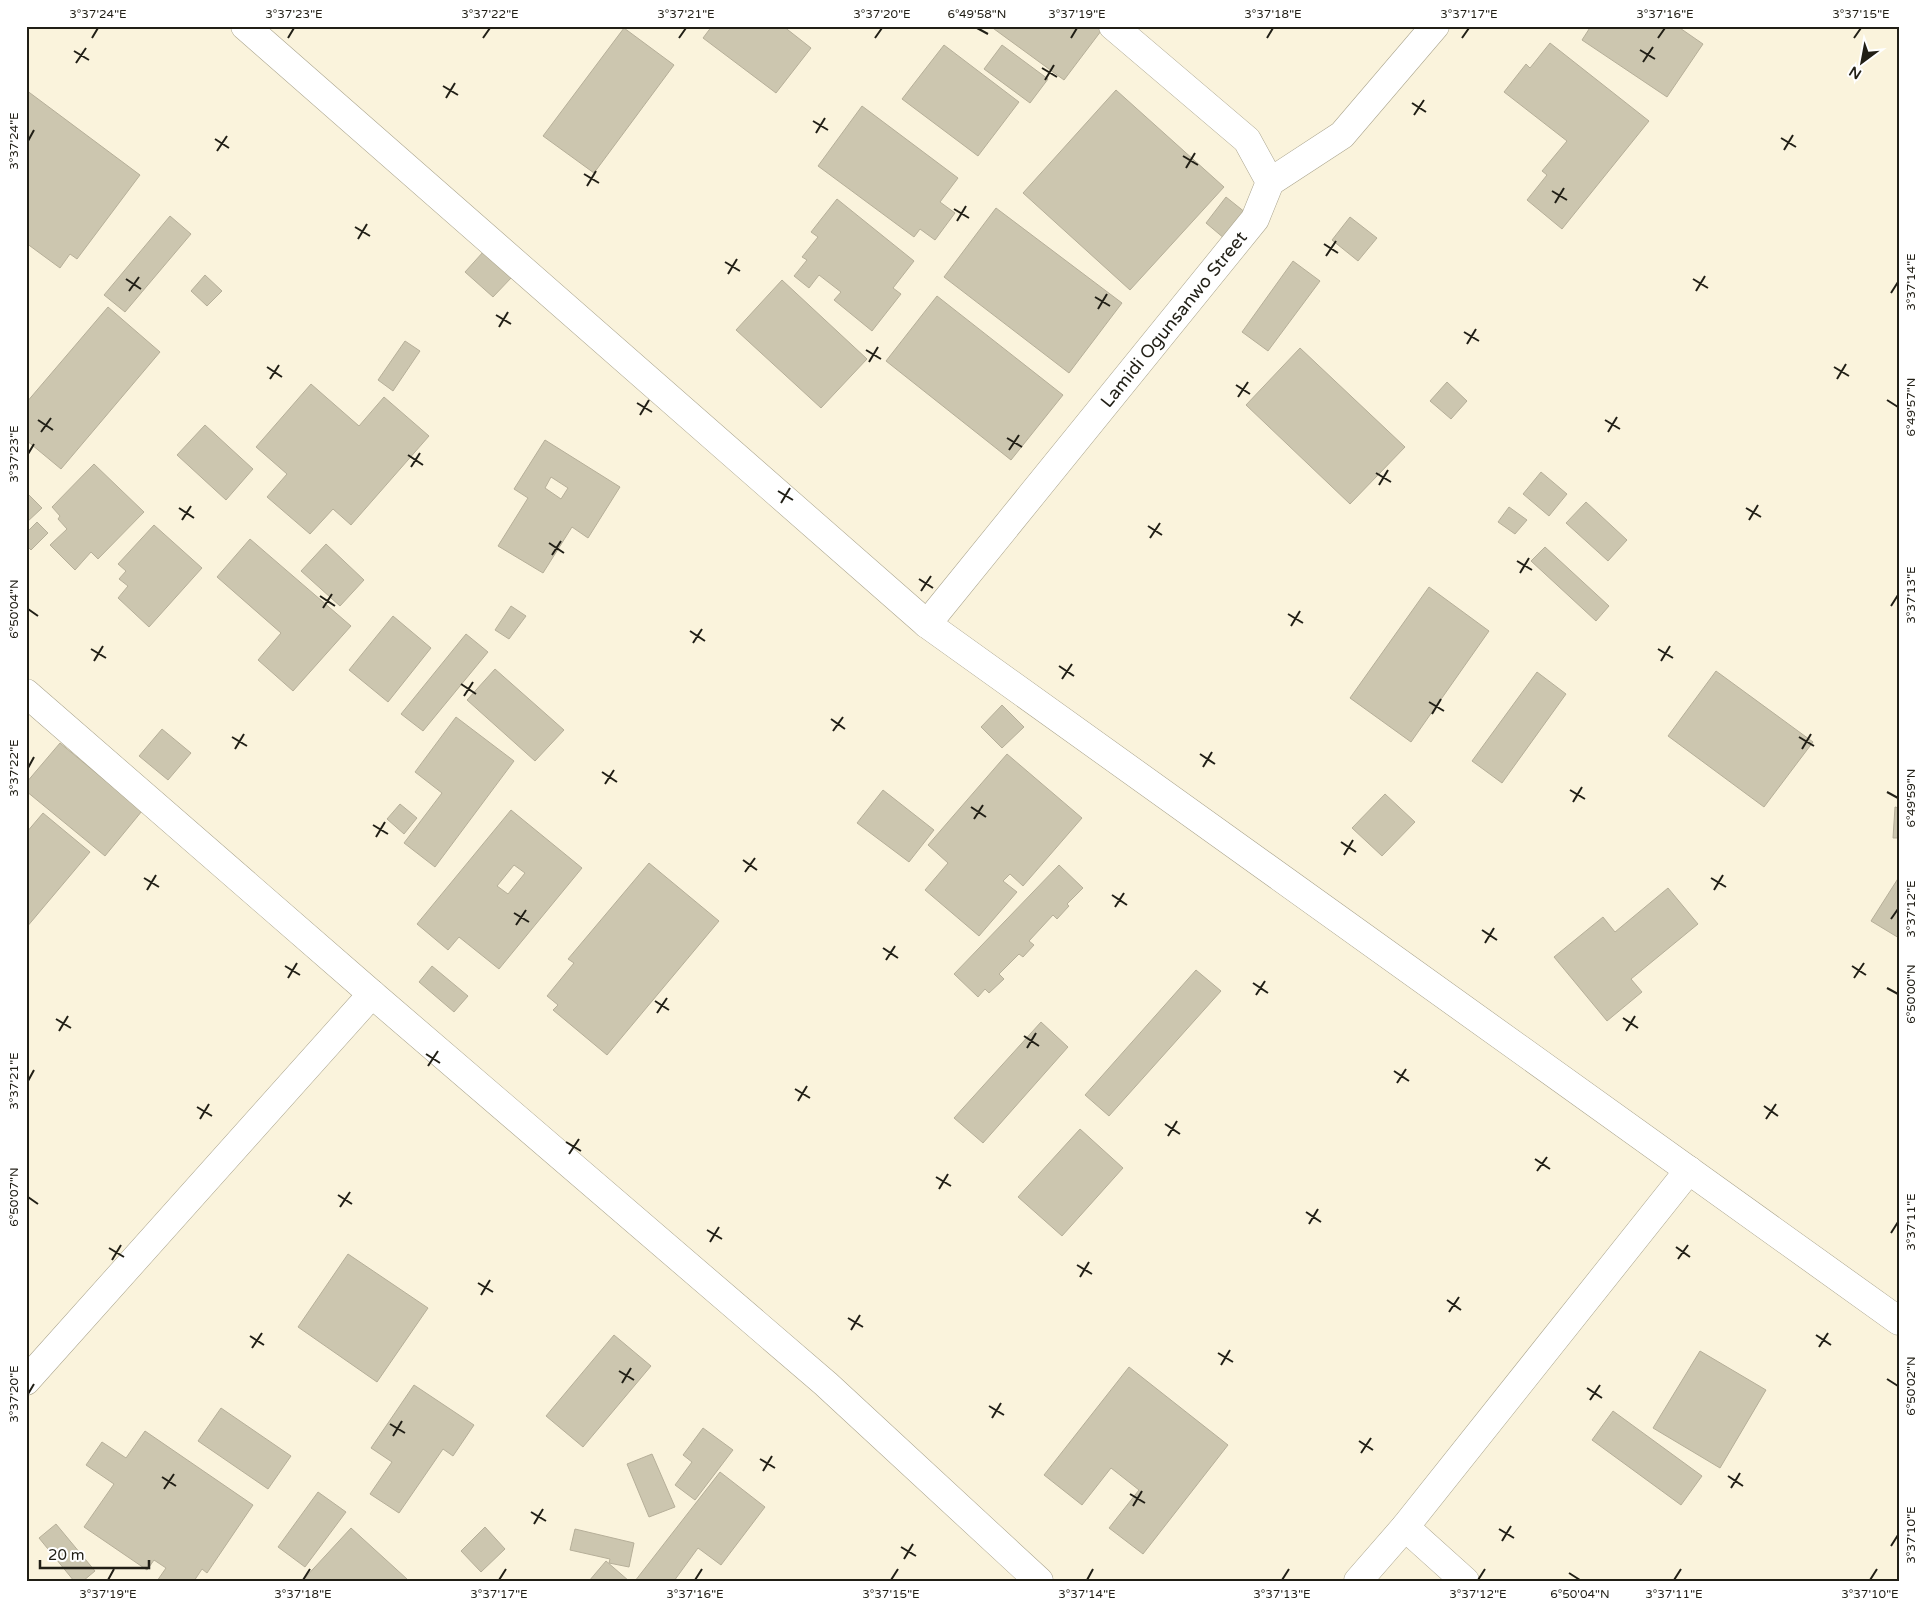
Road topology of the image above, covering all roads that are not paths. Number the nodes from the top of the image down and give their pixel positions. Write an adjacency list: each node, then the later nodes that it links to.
1 (245, 26): 5 (street)
2 (1113, 26): 4 (street)
3 (1435, 26): 4 (street)
4 (1270, 182): 5 (street, Lamidi Ogunsanwo Street)
5 (927, 624): 8 (street)
6 (26, 693): 7 (street)
7 (372, 994): 10 (street); 12 (street)
8 (1689, 1170): 9 (street); 11 (street)
9 (1899, 1321)
10 (26, 1381)
11 (1405, 1527): 13 (street); 14 (street)
12 (1039, 1581)
13 (1358, 1581)
14 (1465, 1581)

